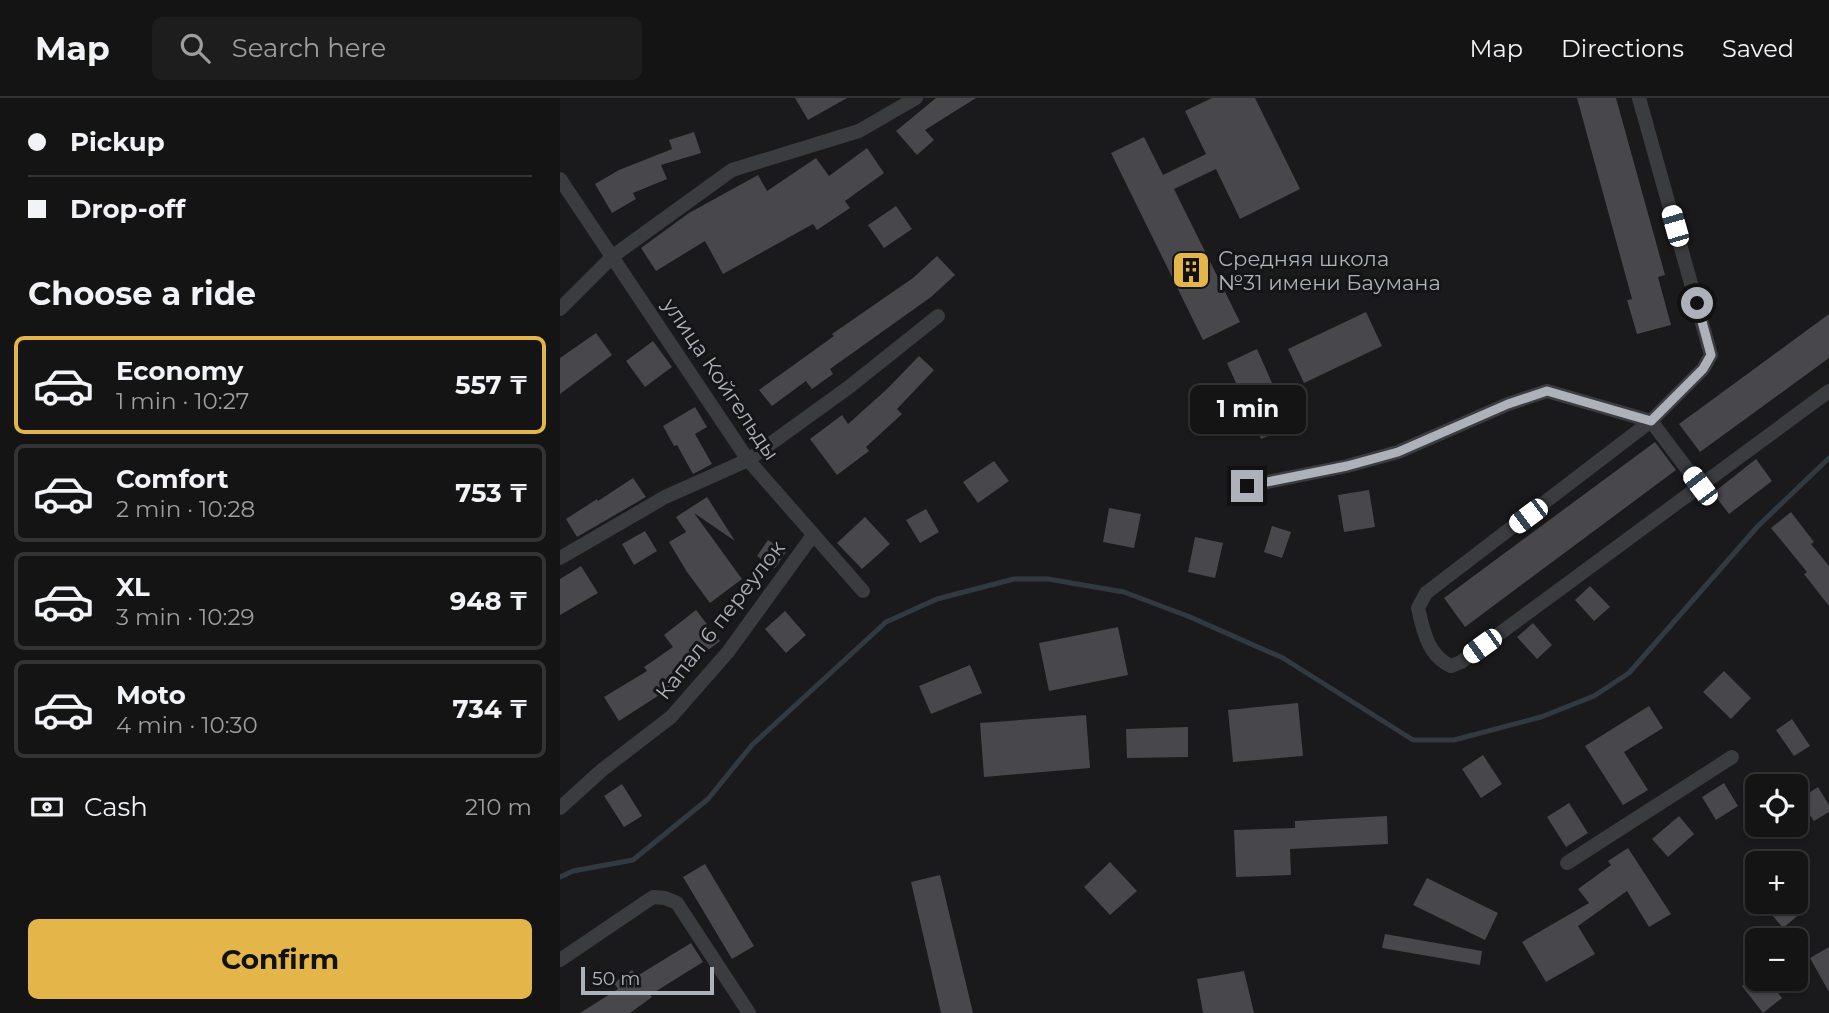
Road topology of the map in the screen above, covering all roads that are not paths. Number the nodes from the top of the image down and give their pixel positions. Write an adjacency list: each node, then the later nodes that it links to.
1 (916, 98): 4 (street)
2 (1639, 98): 8 (street)
3 (560, 179): 4 (street, улица Койгельды)
4 (613, 256): 5 (street); 9 (street, улица Койгельды)
5 (560, 309)
6 (938, 317): 9 (street)
7 (1829, 391): 11 (street)
8 (1651, 421): 10 (street); 11 (street); 11 (street)
9 (748, 460): 12 (street, улица Койгельды); 13 (street)
10 (1247, 486)
11 (1700, 486)
12 (813, 535): 14 (street, улица Койгельды); 16 (street, Капал 6 переулок)
13 (560, 558)
14 (863, 591)
15 (1732, 757): 17 (street)
16 (560, 808)
17 (1567, 863)
18 (560, 960): 19 (street)
19 (749, 1013)

